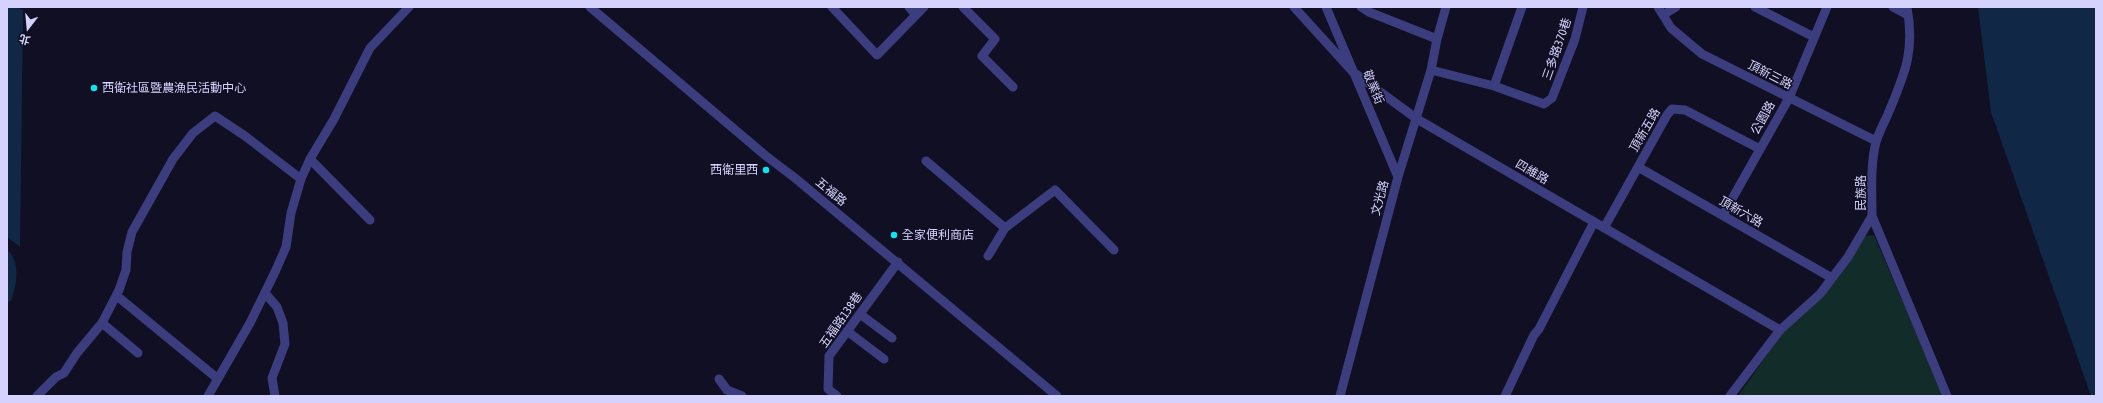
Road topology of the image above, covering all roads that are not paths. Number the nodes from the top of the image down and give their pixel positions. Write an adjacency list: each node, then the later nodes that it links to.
1 (409, 7): 31 (street)
2 (590, 7): 44 (street, 五福路)
3 (832, 7): 19 (street)
4 (909, 7): 19 (street)
5 (924, 7): 19 (street)
6 (963, 7): 26 (street)
7 (1294, 7): 24 (street, 四維路)
8 (1326, 7): 24 (street, 敬業街)
9 (1361, 7): 22 (street)
10 (1446, 7): 22 (street, 文光路)
11 (1522, 7): 25 (street)
12 (1583, 7): 25 (street, 三多路370巷)
13 (1658, 7): 20 (street, 頂新三路)
14 (1676, 7): 20 (street)
15 (1755, 7): 21 (street)
16 (1827, 7): 21 (street, 公園路)
17 (1893, 7): 18 (street)
18 (1907, 11): 29 (street, 民族路)
19 (916, 15)
20 (1663, 15): 27 (street, 頂新三路)
21 (1814, 37): 27 (street, 公園路)
22 (1437, 39): 23 (street, 文光路)
23 (1431, 70): 25 (street); 28 (street, 文光路)
24 (1353, 72): 28 (street, 四維路); 34 (street, 敬業街)
25 (1494, 86)
26 (1014, 87)
27 (1789, 98): 29 (street, 頂新三路); 30 (street, 公園路)
28 (1417, 119): 34 (street, 文光路); 39 (street, 四維路)
29 (1876, 141): 37 (street, 民族路)
30 (1760, 149): 33 (street, 頂新五路); 36 (street, 公園路)
31 (310, 159): 35 (street); 38 (street)
32 (926, 161): 40 (street)
33 (1638, 167): 36 (street, 頂新六路); 41 (street, 頂新五路)
34 (1398, 177): 63 (street, 文光路)
35 (300, 179): 46 (street); 47 (street)
36 (1723, 215): 45 (street, 頂新六路)
37 (1872, 216): 45 (street); 66 (street, 民族路)
38 (370, 220)
39 (1594, 222): 41 (street, 四維路); 64 (street)
40 (1004, 228): 42 (street); 43 (street)
41 (1604, 228): 50 (street, 四維路)
42 (1114, 250)
43 (988, 256)
44 (898, 262): 48 (street, 五福路138巷); 62 (street, 五福路)
45 (1832, 278): 50 (street)
46 (265, 293): 55 (street); 59 (street)
47 (117, 296): 49 (street); 55 (street)
48 (860, 314): 51 (street, 五福路138巷); 52 (street)
49 (102, 323): 53 (street); 57 (street)
50 (1780, 330): 65 (street)
51 (848, 331): 54 (street); 61 (street, 五福路138巷)
52 (892, 338)
53 (138, 352)
54 (884, 359)
55 (218, 379): 58 (street)
56 (719, 379): 60 (street)
57 (37, 396)
58 (208, 396)
59 (275, 396)
60 (742, 396)
61 (836, 396)
62 (1057, 396)
63 (1340, 396)
64 (1505, 396)
65 (1730, 396)
66 (1947, 396)

